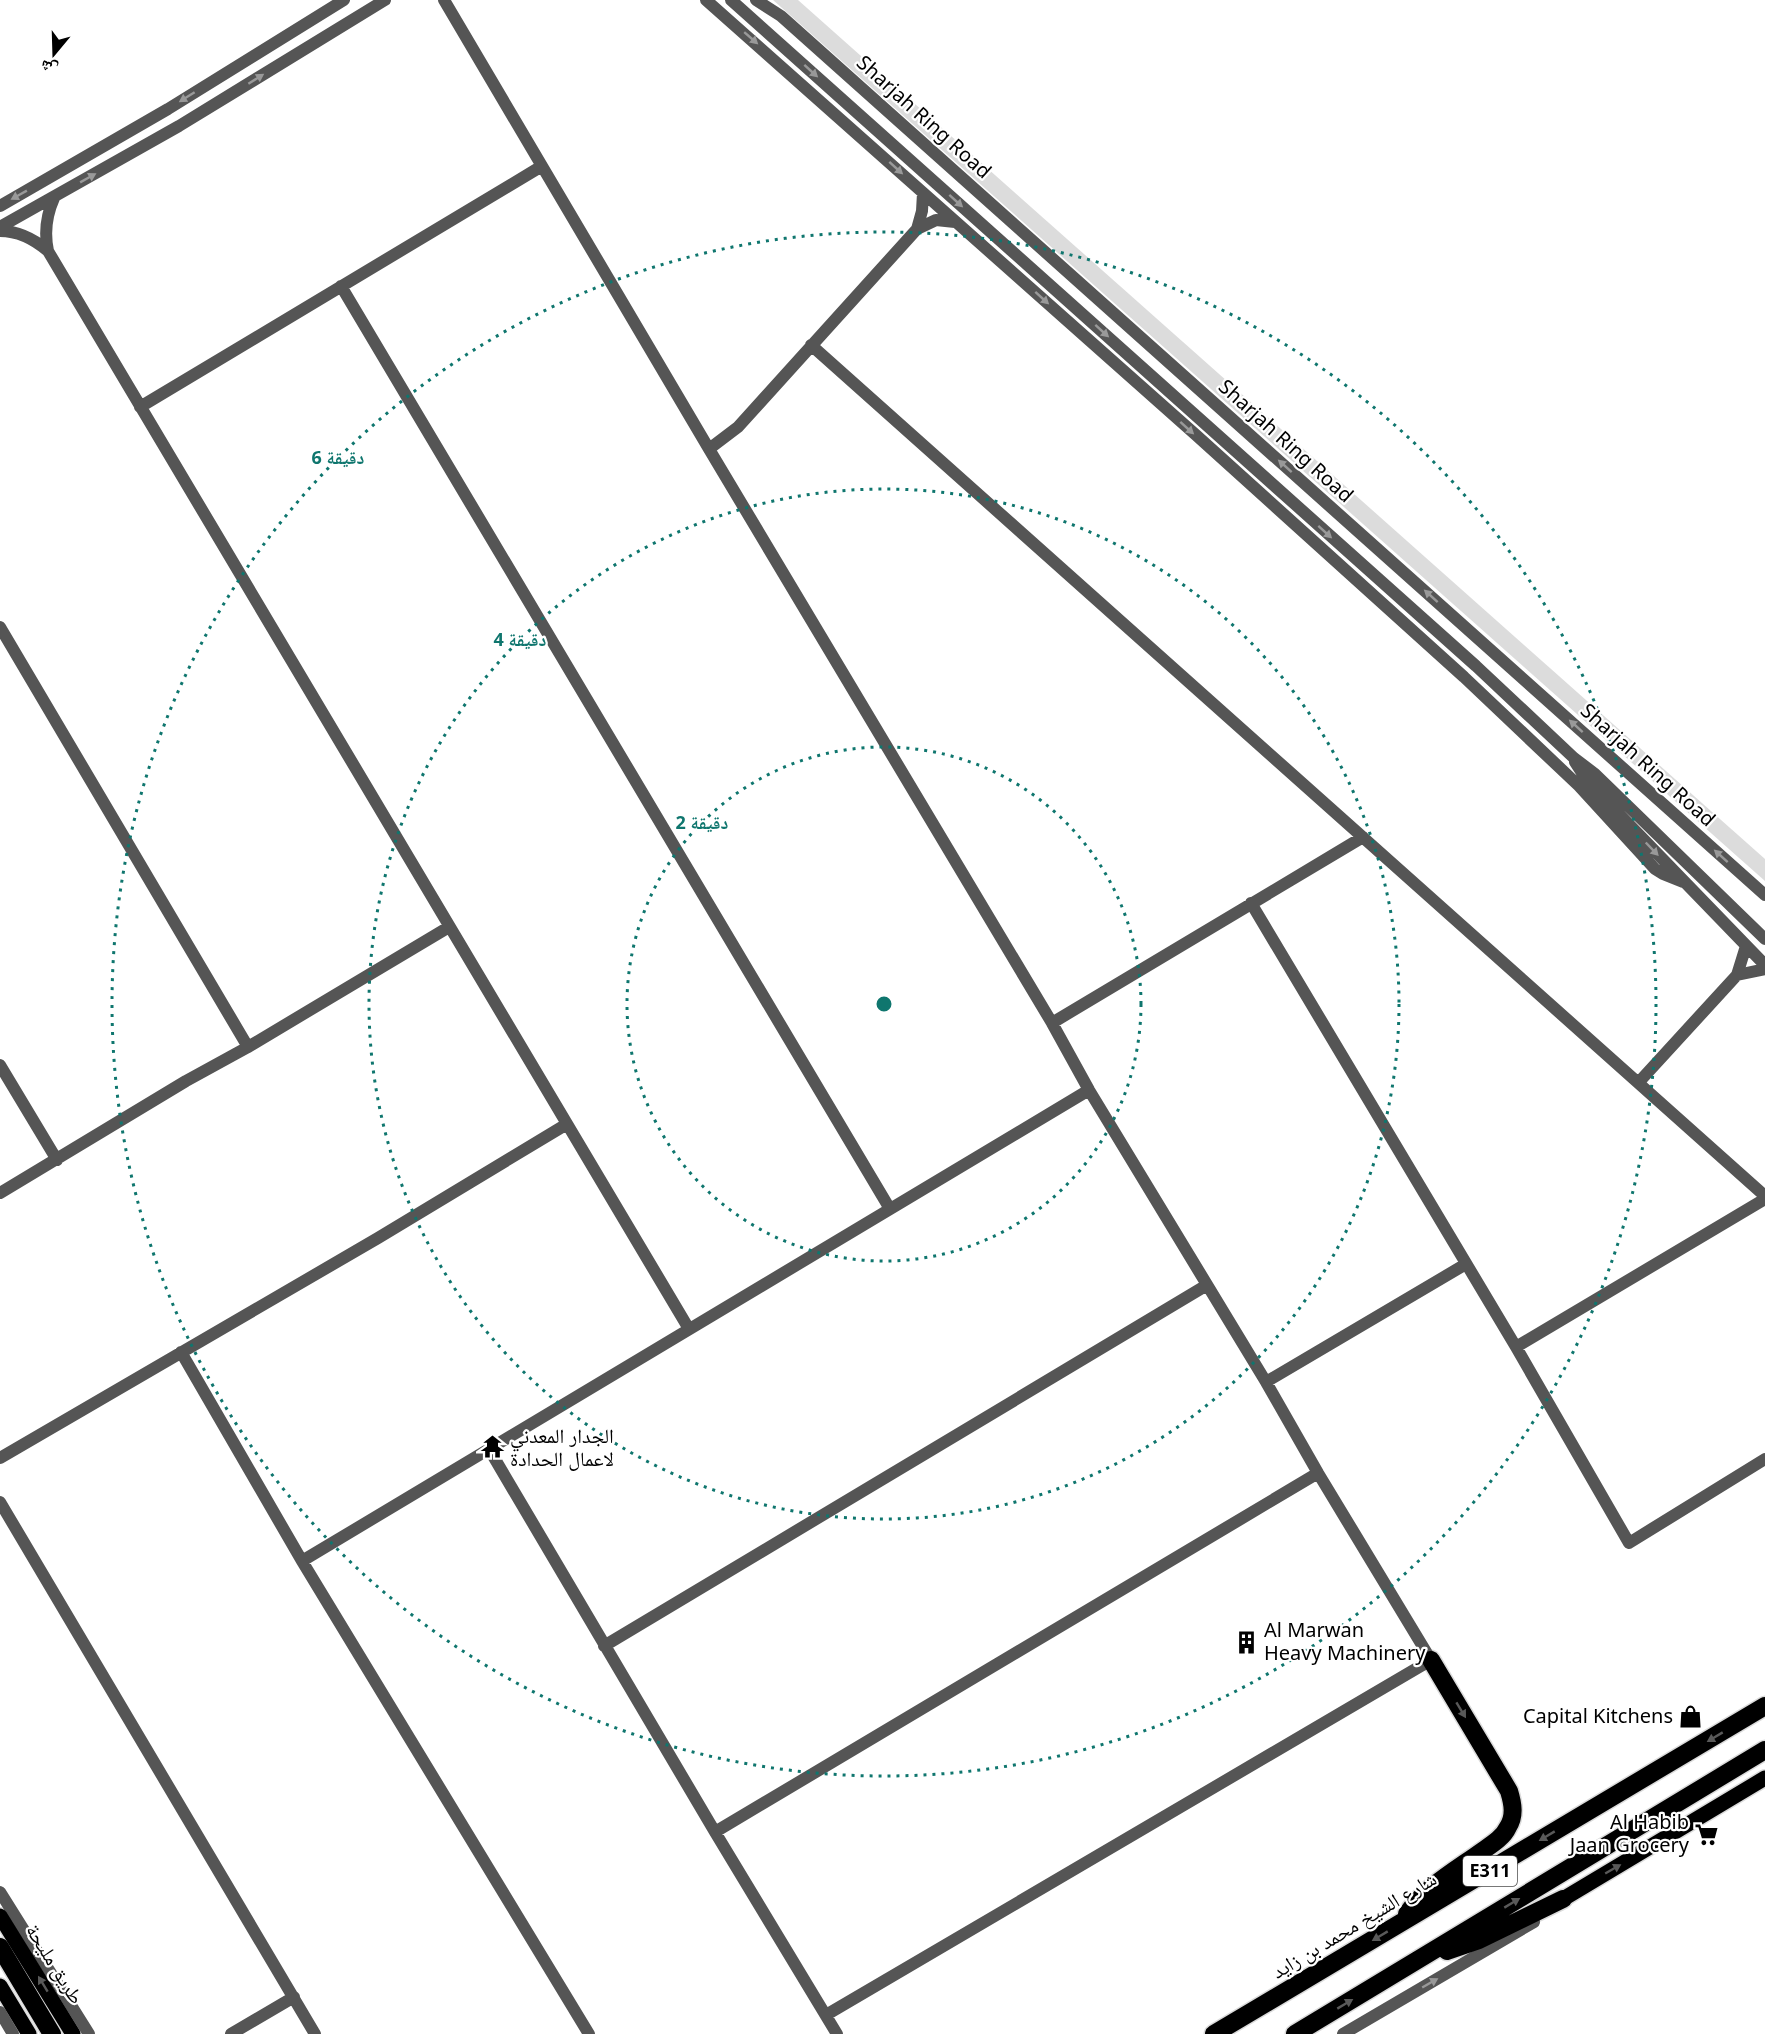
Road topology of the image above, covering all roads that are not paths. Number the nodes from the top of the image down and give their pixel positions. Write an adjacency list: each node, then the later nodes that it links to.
1 (344, 0): 14 (street, one-way to 14)
2 (386, 0): 13 (street, one-way to 2)
3 (706, 0): 12 (street, one-way to 12)
4 (722, 0): 10 (street)
5 (731, 0): 10 (street)
6 (756, 0): 9 (street)
7 (770, 0): 9 (street)
8 (443, 1): 11 (street)
9 (781, 16): 27 (street, Sharjah Ring Road, one-way to 9)
10 (767, 32): 24 (street, one-way to 24)
11 (542, 166): 19 (street); 22 (street)
12 (923, 193): 15 (street); 17 (street)
13 (54, 198): 16 (street); 18 (street)
14 (0, 206)
15 (955, 222): 17 (street); 26 (street, one-way to 26)
16 (0, 229): 18 (street)
17 (917, 229): 20 (street)
18 (48, 251): 21 (street)
19 (341, 286): 21 (street); 43 (street)
20 (810, 345): 22 (street); 25 (street)
21 (140, 407): 29 (street)
22 (709, 449): 34 (street)
23 (0, 627): 35 (street)
24 (1574, 758): 26 (street, one-way to 26); 30 (street)
25 (1363, 837): 28 (street); 37 (street)
26 (1683, 882): 31 (street)
27 (1765, 895)
28 (1251, 903): 34 (street); 44 (street)
29 (449, 927): 35 (street); 39 (street)
30 (1765, 939)
31 (1746, 946): 32 (street); 33 (street)
32 (1765, 967): 33 (street)
33 (1737, 975): 37 (street)
34 (1052, 1023): 38 (street)
35 (248, 1047): 40 (street)
36 (0, 1065): 40 (street)
37 (1639, 1082): 42 (street)
38 (1089, 1089): 43 (street); 45 (street)
39 (567, 1124): 46 (street); 48 (street)
40 (57, 1160): 41 (street)
41 (0, 1194)
42 (1765, 1198): 47 (street)
43 (890, 1209): 46 (street)
44 (1466, 1264): 47 (street); 49 (street)
45 (1207, 1285): 49 (street); 56 (street)
46 (689, 1329): 50 (street)
47 (1516, 1347): 52 (street)
48 (181, 1352): 51 (street); 55 (street)
49 (1266, 1382): 53 (street)
50 (489, 1449): 55 (street); 56 (street)
51 (0, 1458)
52 (1765, 1459)
53 (1318, 1473): 57 (street); 61 (street)
54 (0, 1502): 69 (street)
55 (302, 1561): 79 (street)
56 (604, 1646): 61 (street)
57 (1431, 1660): 65 (highway, one-way to 65); 71 (street)
58 (1765, 1706): 65 (highway, شارع الشيخ محمد بن زايد / E311, one-way to 65)
59 (1765, 1750): 67 (highway, E311, one-way to 59)
60 (1765, 1778): 63 (main road, one-way to 60)
61 (715, 1832): 71 (street)
62 (0, 1892): 76 (street)
63 (1563, 1899): 67 (highway); 83 (street, one-way to 63)
64 (0, 1917): 75 (main road, طريق مليحة, one-way to 64)
65 (1401, 1923): 81 (highway, شارع الشيخ محمد بن زايد / E311, one-way to 81)
66 (0, 1947): 74 (highway)
67 (1425, 1956): 82 (highway, E311, one-way to 67)
68 (0, 1986): 73 (main road)
69 (294, 1997): 77 (street); 78 (street)
70 (0, 2012): 72 (street)
71 (826, 2015): 80 (street)
72 (13, 2034)
73 (29, 2034)
74 (52, 2034)
75 (73, 2034)
76 (89, 2034)
77 (231, 2034)
78 (315, 2034)
79 (589, 2034)
80 (837, 2034)
81 (1214, 2034)
82 (1295, 2034)
83 (1343, 2034)

